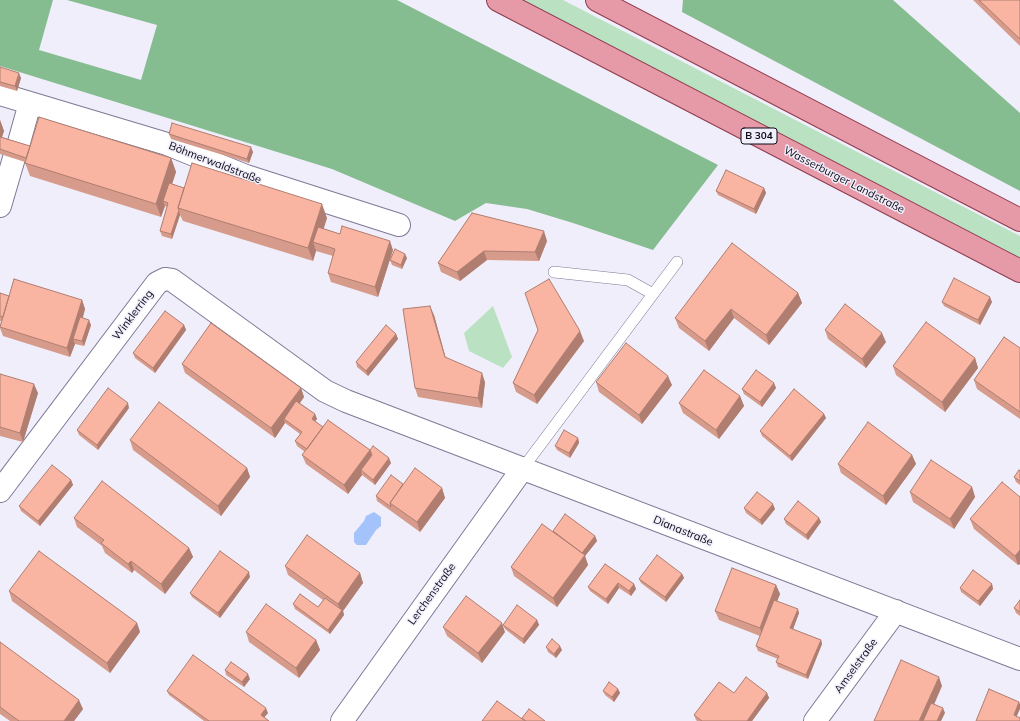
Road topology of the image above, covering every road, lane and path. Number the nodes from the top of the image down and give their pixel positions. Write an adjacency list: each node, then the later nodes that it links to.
1 (498, 0): 9 (main road, Wasserburger Landstraße / B 304)
2 (596, 0): 6 (main road)
3 (0, 94): 4 (street, Böhmerwaldstraße)
4 (30, 103): 5 (street); 7 (street, Böhmerwaldstraße)
5 (0, 206)
6 (1020, 220)
7 (399, 225)
8 (677, 262): 11 (lane)
9 (1020, 271)
10 (554, 272): 11 (lane)
11 (653, 294): 13 (lane)
12 (346, 401): 13 (street, Dianastraße); 14 (street, Winklerring)
13 (523, 468): 15 (street, Dianastraße); 17 (street, Lerchenstraße)
14 (0, 491)
15 (896, 611): 16 (street, Dianastraße); 18 (street, Amselstraße)
16 (1020, 659)
17 (342, 721)
18 (815, 721)

